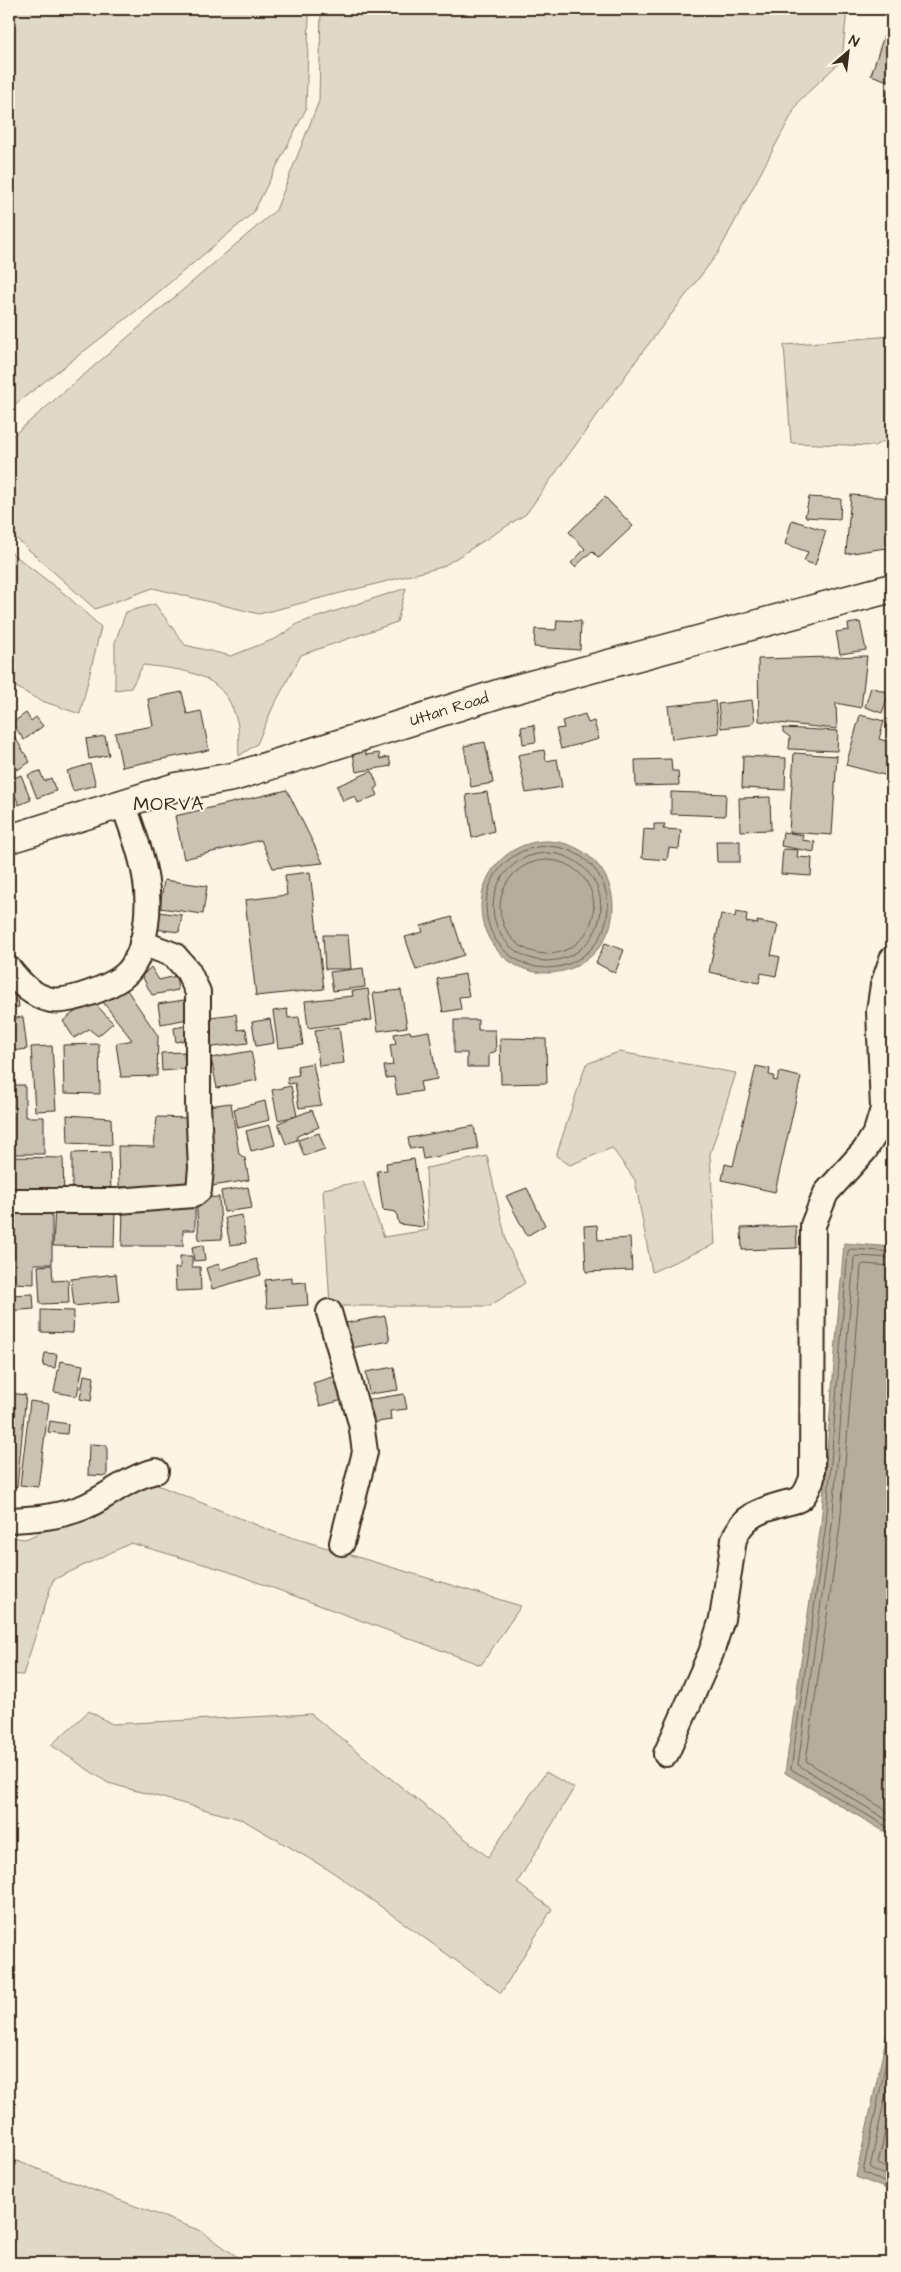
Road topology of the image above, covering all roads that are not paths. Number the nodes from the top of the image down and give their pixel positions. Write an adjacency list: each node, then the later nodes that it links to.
1 (892, 588): 2 (main road, Uttan Road)
2 (123, 803): 3 (main road, Uttan Road); 4 (street)
3 (9, 839)
4 (142, 942): 6 (street); 7 (street)
5 (892, 959): 12 (street)
6 (9, 969)
7 (9, 1201)
8 (328, 1312): 11 (street)
9 (156, 1471): 10 (street)
10 (9, 1520)
11 (342, 1543)
12 (666, 1754)

